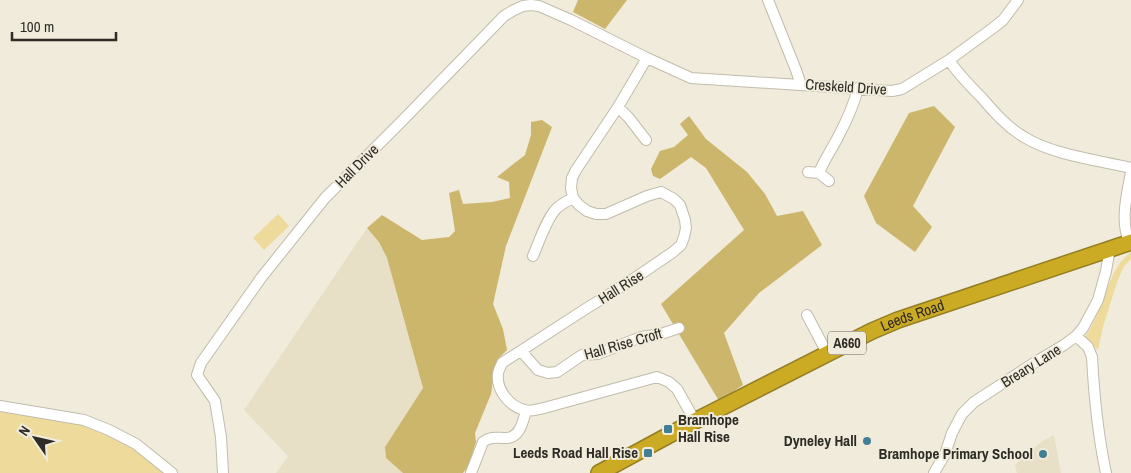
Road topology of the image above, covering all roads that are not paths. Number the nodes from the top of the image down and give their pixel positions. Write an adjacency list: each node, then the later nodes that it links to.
1 (768, 0): 5 (street)
2 (1018, 0): 4 (street, Creskeld Drive)
3 (647, 58): 5 (street, Creskeld Drive); 7 (street); 26 (street, Hall Drive)
4 (950, 60): 6 (street, Creskeld Drive); 9 (street)
5 (801, 85): 6 (street, Creskeld Drive)
6 (858, 88): 11 (street)
7 (618, 108): 8 (street); 13 (street)
8 (646, 140)
9 (1131, 170): 14 (street)
10 (808, 172): 11 (street)
11 (820, 173): 12 (street)
12 (829, 181)
13 (573, 198): 16 (street); 20 (street, Hall Rise)
14 (1130, 242): 15 (highway, Leeds Road / A660)
15 (1110, 248): 19 (street, Breary Lane); 21 (highway, Leeds Road / A660)
16 (533, 256)
17 (807, 315): 21 (street)
18 (679, 328): 20 (street, Hall Rise Croft)
19 (1076, 336): 29 (street, Breary Lane); 30 (street)
20 (521, 351): 23 (street, Hall Rise)
21 (827, 353): 24 (highway, Leeds Road / A660)
22 (0, 406): 25 (street)
23 (526, 411): 24 (street); 27 (street)
24 (695, 421): 28 (highway, Leeds Road / A660)
25 (172, 473)
26 (223, 473)
27 (471, 473)
28 (599, 473)
29 (934, 473)
30 (1106, 473)

